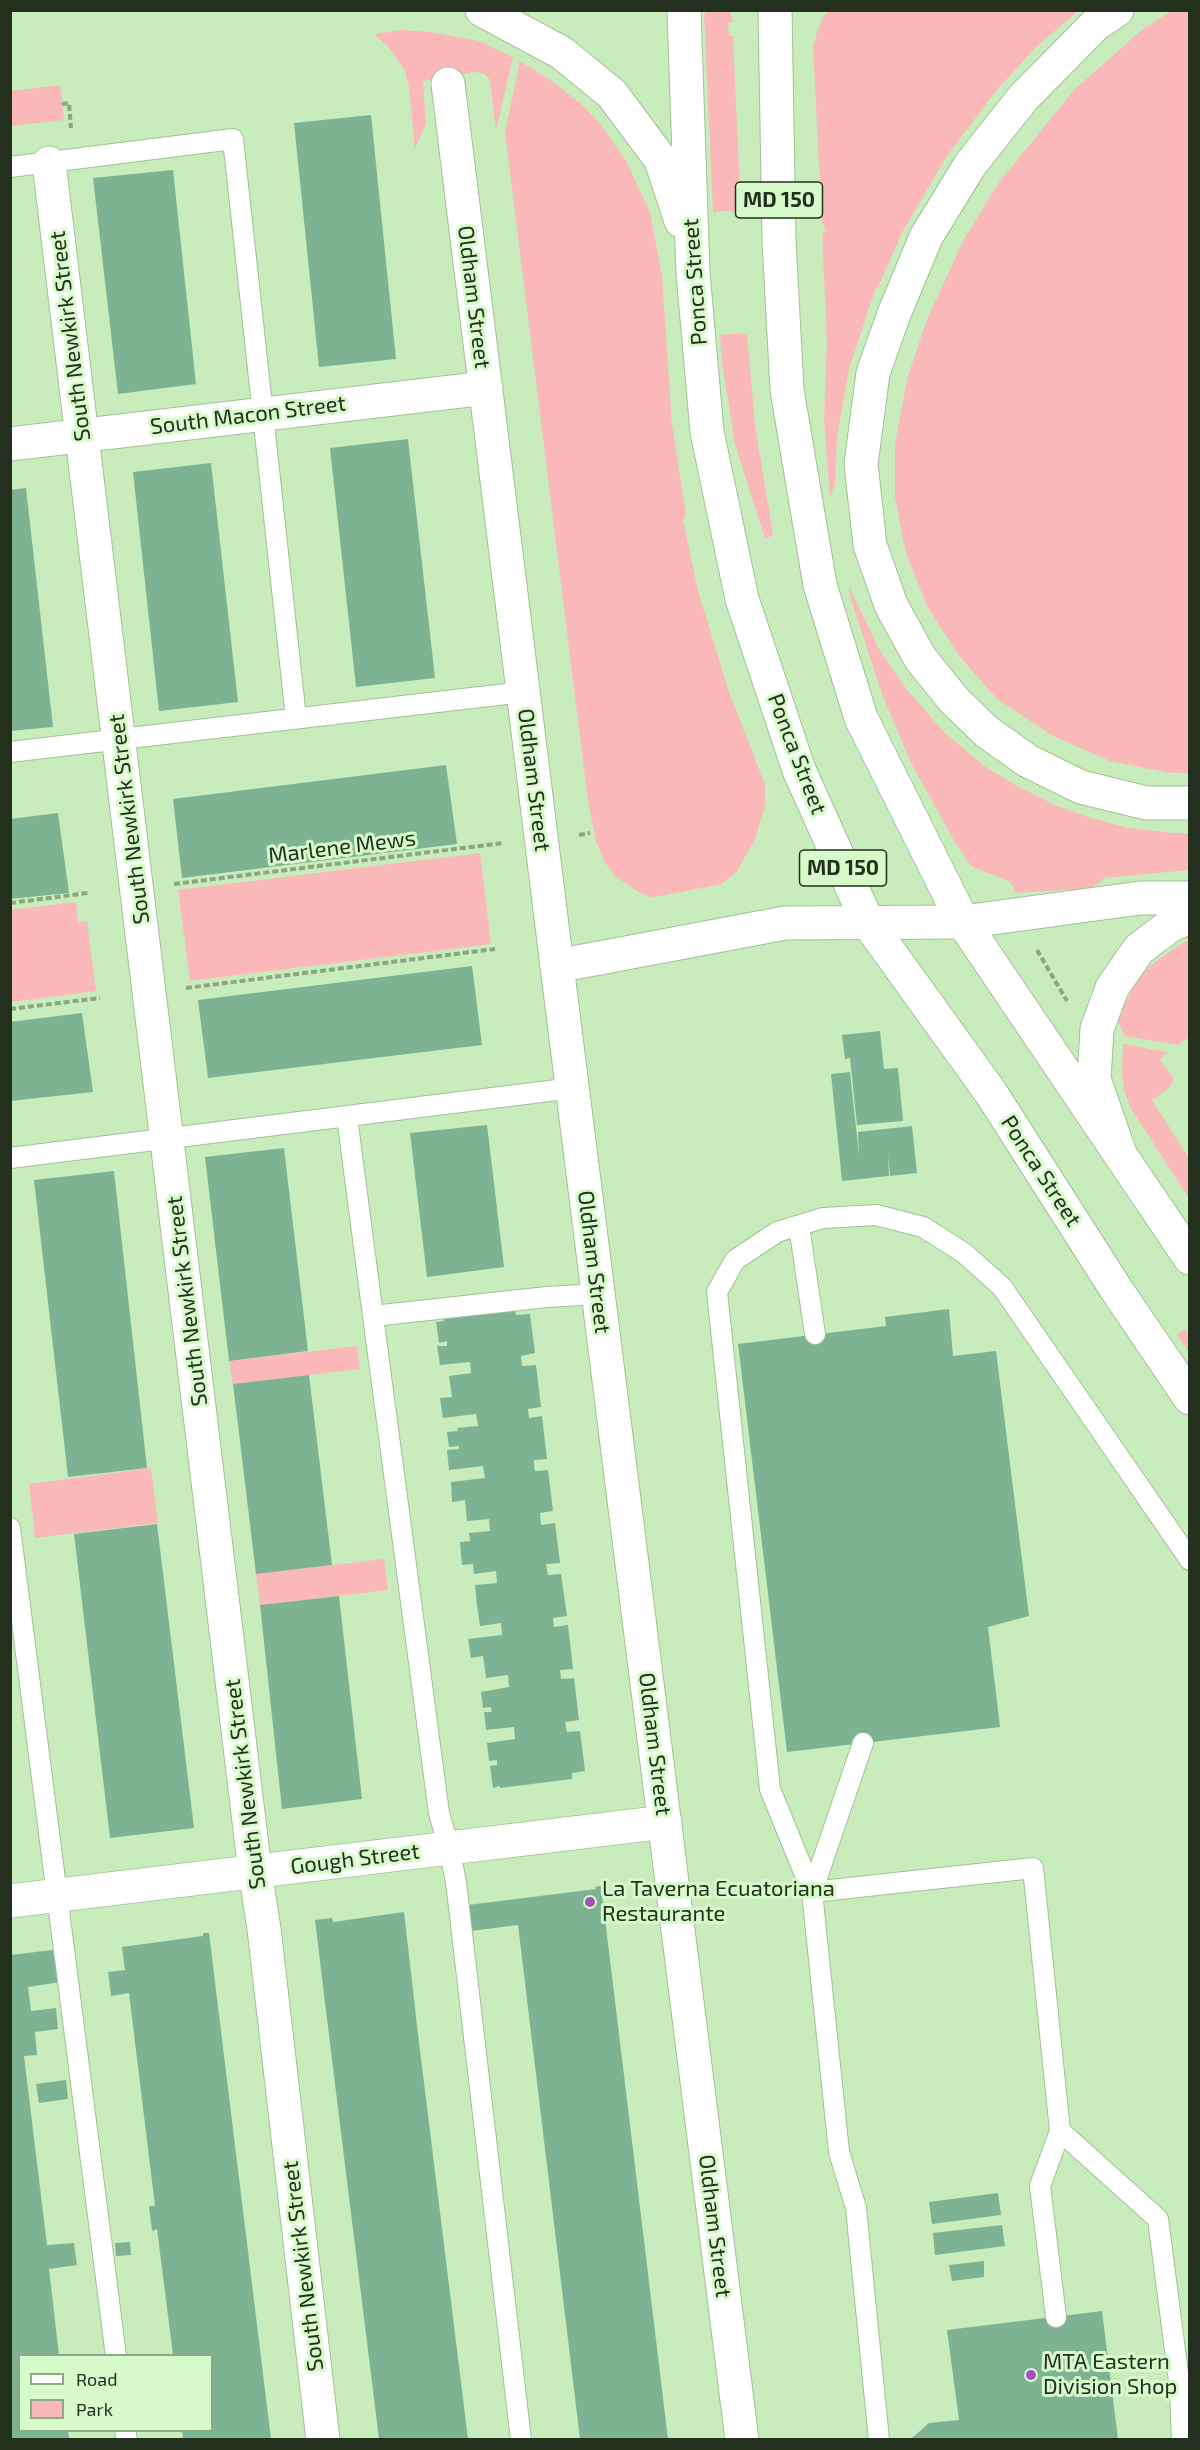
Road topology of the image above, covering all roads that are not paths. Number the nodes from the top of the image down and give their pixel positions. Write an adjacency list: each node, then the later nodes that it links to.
1 (482, 10): 8 (main road, MD 150)
2 (684, 10): 8 (main road, Ponca Street / MD 150)
3 (775, 10): 21 (main road, MD 150)
4 (1117, 10): 17 (main road)
5 (448, 84): 9 (main road, Oldham Street)
6 (49, 163): 7 (lane); 10 (lane); 11 (main road, South Newkirk Street)
7 (10, 167)
8 (692, 256): 20 (main road, Ponca Street / MD 150)
9 (486, 388): 10 (main road, South Macon Street); 13 (main road, Oldham Street)
10 (264, 414): 11 (main road, South Macon Street); 14 (lane)
11 (82, 435): 12 (main road, South Macon Street); 15 (main road, South Newkirk Street)
12 (10, 444)
13 (523, 692): 14 (lane); 22 (main road, Oldham Street)
14 (296, 718): 15 (lane)
15 (119, 740): 16 (lane); 25 (main road, South Newkirk Street)
16 (10, 752)
17 (1190, 803)
18 (1190, 898): 21 (main road)
19 (1190, 917): 26 (main road)
20 (867, 921): 21 (main road); 22 (main road); 33 (main road, Ponca Street / MD 150)
21 (963, 922): 26 (main road, MD 150)
22 (557, 966): 23 (main road, Oldham Street)
23 (573, 1088): 24 (lane); 30 (main road, Oldham Street)
24 (347, 1117): 25 (lane); 31 (lane)
25 (168, 1139): 27 (lane); 39 (main road, South Newkirk Street)
26 (1120, 1155): 29 (main road, MD 150)
27 (10, 1158)
28 (799, 1226): 32 (lane); 35 (lane); 40 (lane)
29 (1190, 1258)
30 (598, 1294): 31 (lane); 37 (main road, Oldham Street)
31 (373, 1316): 38 (lane)
32 (816, 1334)
33 (1190, 1398)
34 (10, 1528): 41 (lane)
35 (1190, 1560)
36 (863, 1743): 40 (lane)
37 (665, 1822): 38 (main road, Gough Street); 49 (main road, Oldham Street)
38 (450, 1848): 39 (main road, Gough Street); 48 (lane)
39 (255, 1871): 41 (main road, Gough Street); 47 (main road, South Newkirk Street)
40 (812, 1892): 43 (lane); 50 (lane)
41 (57, 1895): 42 (main road, Gough Street); 45 (lane)
42 (10, 1900)
43 (1060, 2131): 44 (lane); 46 (lane)
44 (1056, 2317)
45 (116, 2354)
46 (1185, 2389): 51 (lane)
47 (323, 2439)
48 (521, 2439)
49 (742, 2439)
50 (879, 2439)
51 (1182, 2439)

